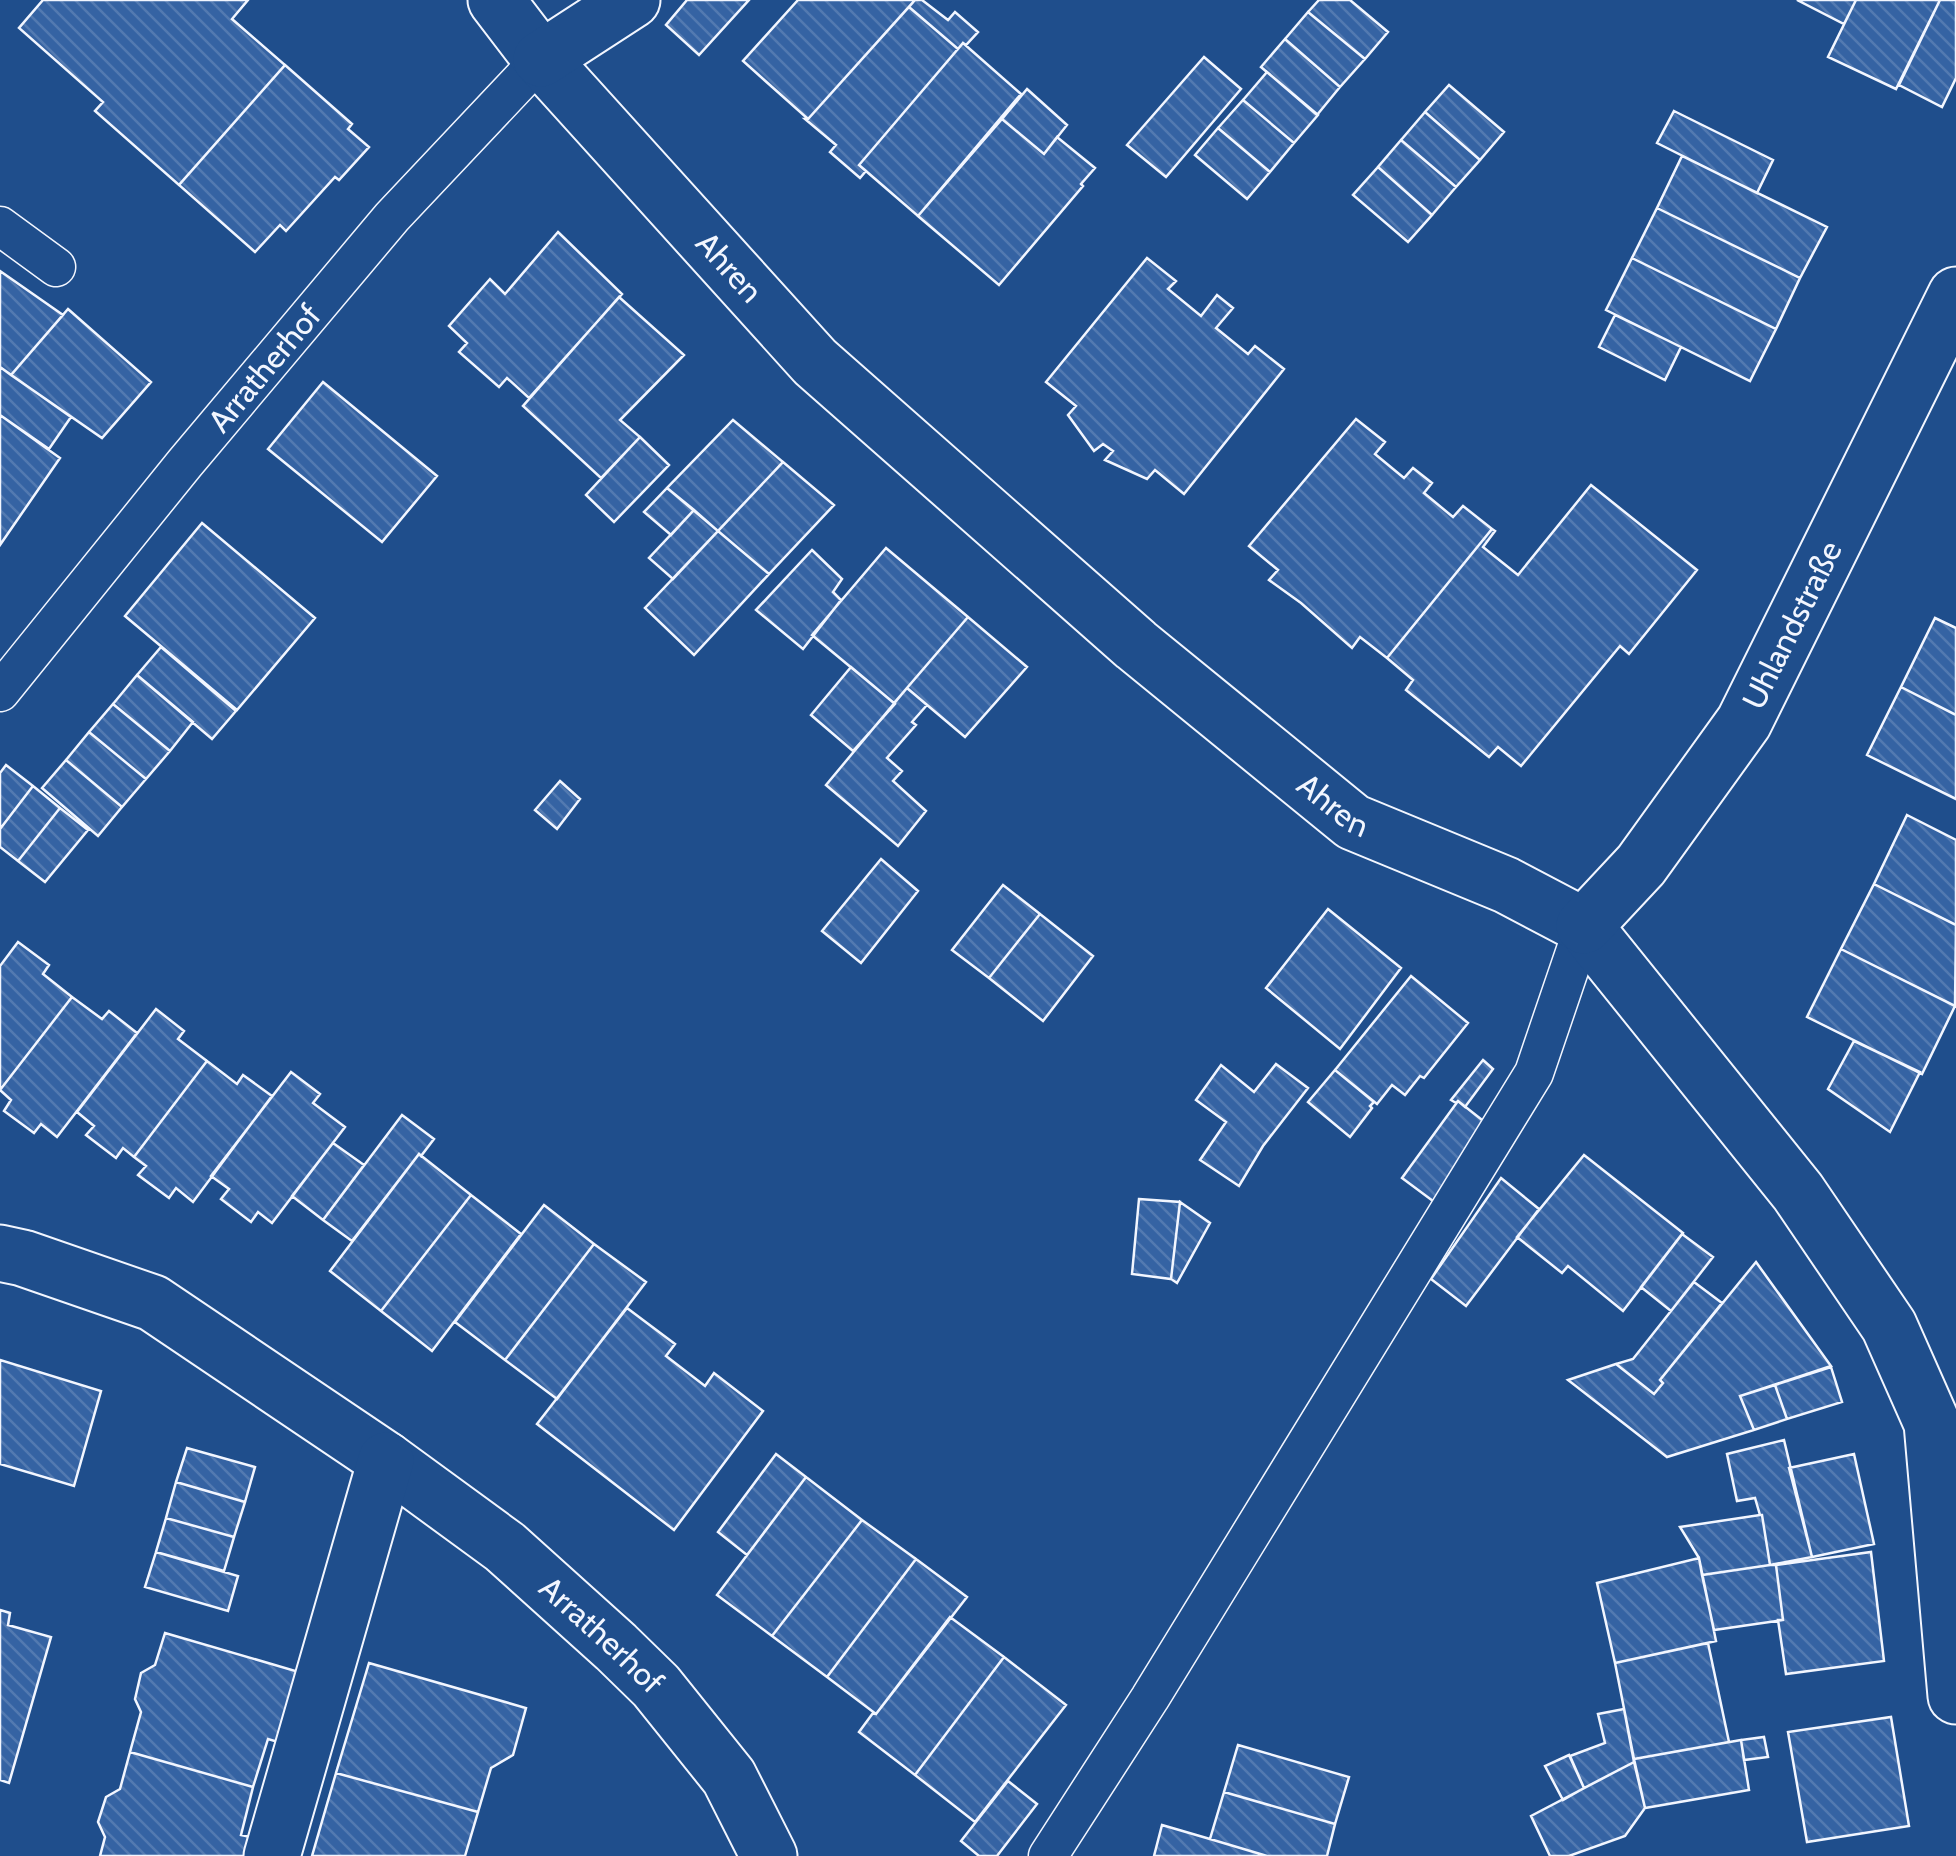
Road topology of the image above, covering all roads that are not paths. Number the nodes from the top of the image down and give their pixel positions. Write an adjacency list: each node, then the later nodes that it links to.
1 (496, 0): 3 (street, Ahren)
2 (632, 0): 3 (street)
3 (540, 59): 7 (lane, Arratherhof); 8 (street, Ahren)
4 (0, 226): 5 (lane)
5 (56, 267)
6 (1956, 295): 8 (street, Uhlandstraße)
7 (0, 692)
8 (1584, 926): 10 (street, Ahren); 15 (lane)
9 (0, 1253): 11 (street, Arratherhof)
10 (1944, 1420): 12 (street, Ahren)
11 (386, 1460): 13 (street); 14 (street, Arratherhof)
12 (1956, 1696)
13 (272, 1856)
14 (769, 1856)
15 (1048, 1856)

